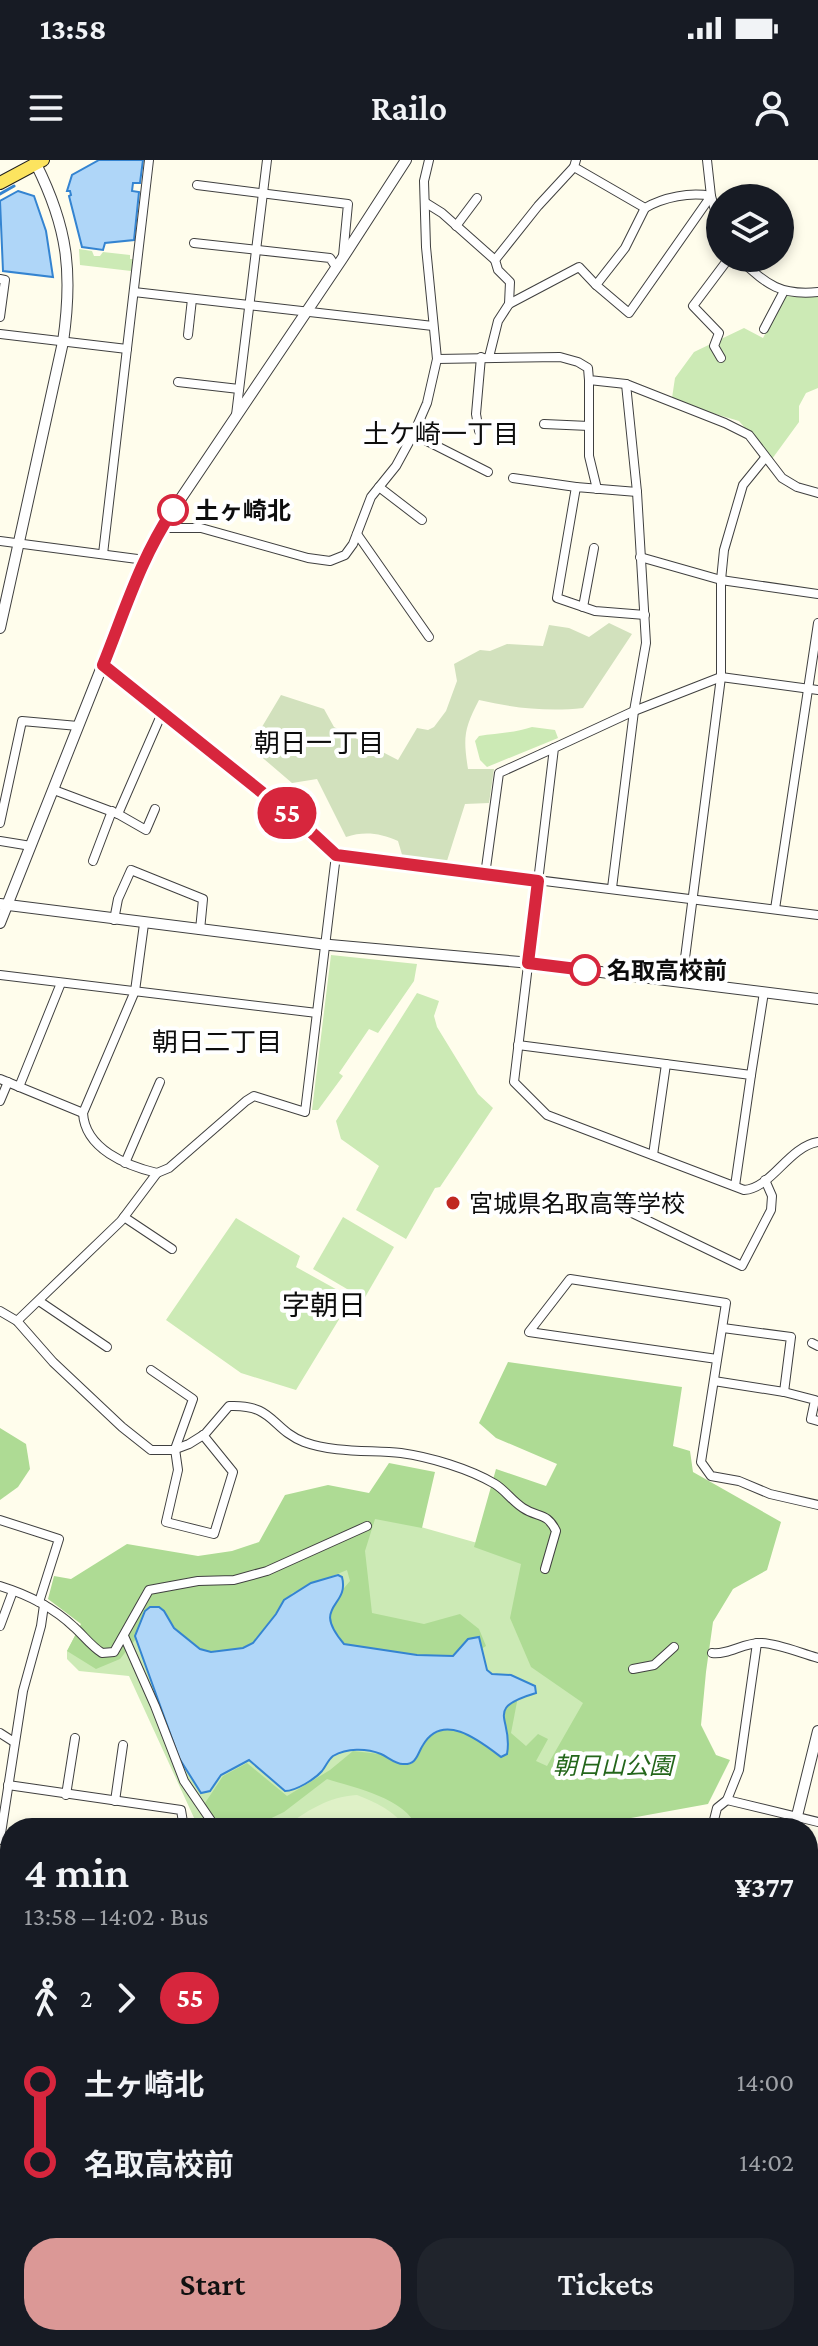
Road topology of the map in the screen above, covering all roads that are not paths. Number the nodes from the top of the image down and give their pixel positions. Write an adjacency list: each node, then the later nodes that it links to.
1 (149, 160): 27 (street)
2 (267, 160): 11 (street)
3 (406, 160): 21 (street)
4 (429, 160): 14 (street)
5 (707, 160): 9 (street)
6 (40, 162): 8 (main road); 38 (street)
7 (575, 163): 16 (street); 20 (street)
8 (0, 183)
9 (710, 184)
10 (197, 185): 11 (street)
11 (263, 194): 19 (street); 21 (street)
12 (706, 195): 16 (street)
13 (477, 198): 17 (street)
14 (426, 203): 17 (street); 34 (street)
15 (706, 203): 25 (street)
16 (645, 208): 25 (street)
17 (456, 226): 20 (street)
18 (194, 243): 19 (street)
19 (257, 250): 21 (street); 31 (street)
20 (495, 260): 30 (street)
21 (339, 263): 32 (street)
22 (718, 272): 41 (street)
23 (753, 272): 26 (street)
24 (0, 279): 33 (street)
25 (596, 285): 30 (street)
26 (784, 291): 28 (street); 35 (street)
27 (134, 292): 29 (street); 39 (street)
28 (818, 292)
29 (192, 299): 31 (street); 37 (street)
30 (509, 304): 40 (street)
31 (249, 305): 32 (street); 46 (street)
32 (306, 313): 34 (street); 47 (street)
33 (0, 317)
34 (433, 326): 42 (street)
35 (764, 329)
36 (0, 334): 38 (street)
37 (188, 335)
38 (63, 342): 39 (street); 64 (street)
39 (127, 349): 66 (street)
40 (485, 357): 42 (street); 43 (street); 50 (street)
41 (721, 358)
42 (437, 359): 51 (street)
43 (589, 380): 45 (street); 49 (street)
44 (178, 382): 46 (street)
45 (626, 384): 52 (street); 58 (street)
46 (239, 389): 47 (street)
47 (235, 415): 61 (street)
48 (544, 424): 49 (street)
49 (589, 426): 57 (street)
50 (479, 431)
51 (413, 434): 53 (street); 55 (street)
52 (765, 458): 59 (street); 69 (street)
53 (488, 472)
54 (513, 478): 56 (street)
55 (379, 487): 60 (street); 62 (street)
56 (576, 487): 57 (street); 71 (street)
57 (597, 489): 58 (street)
58 (637, 492): 67 (street)
59 (818, 493)
60 (422, 520)
61 (161, 528): 62 (street); 68 (street)
62 (357, 534): 75 (street)
63 (0, 541): 64 (street)
64 (19, 543): 66 (street); 74 (street)
65 (594, 548): 71 (street)
66 (103, 554): 68 (street)
67 (640, 557): 69 (street); 72 (street)
68 (145, 560): 76 (street)
69 (721, 580): 70 (street); 77 (street)
70 (818, 594)
71 (583, 607): 72 (street)
72 (645, 615): 79 (street)
73 (818, 623): 78 (street)
74 (0, 628)
75 (429, 637)
76 (103, 665): 80 (street); 81 (street)
77 (721, 677): 78 (street); 79 (street); 94 (street)
78 (813, 689): 96 (street)
79 (634, 711): 82 (street); 93 (street)
80 (162, 713): 85 (street); 89 (street)
81 (78, 726): 83 (street); 86 (street)
82 (554, 748): 91 (street); 92 (street)
83 (54, 790): 85 (street); 88 (street)
84 (155, 809): 85 (street)
85 (115, 812): 90 (street)
86 (0, 823)
87 (0, 841): 88 (street)
88 (31, 846): 95 (street)
89 (336, 855): 91 (street); 102 (street)
90 (93, 861)
91 (485, 875): 92 (street)
92 (538, 881): 93 (street); 103 (street)
93 (612, 888): 94 (street)
94 (693, 900): 96 (street); 104 (street)
95 (4, 905): 98 (street); 99 (street)
96 (775, 909): 97 (street)
97 (818, 915)
98 (114, 920): 100 (street); 101 (street)
99 (0, 923)
100 (144, 924): 101 (street); 107 (street)
101 (200, 930): 102 (street)
102 (326, 945): 103 (street); 110 (street)
103 (528, 963): 108 (street); 111 (street)
104 (684, 966)
105 (0, 975): 106 (street)
106 (61, 983): 107 (street); 116 (street)
107 (135, 991): 110 (street); 118 (street)
108 (764, 992): 109 (street); 113 (street)
109 (818, 999)
110 (317, 1013): 122 (street)
111 (518, 1045): 112 (street); 120 (street)
112 (666, 1064): 113 (street); 120 (street)
113 (751, 1075): 124 (street)
114 (4, 1081): 116 (street); 117 (street)
115 (160, 1082): 121 (street)
116 (19, 1087): 118 (street)
117 (0, 1101)
118 (83, 1113): 121 (street)
119 (818, 1142): 123 (street)
120 (653, 1155): 124 (street)
121 (125, 1163): 122 (street)
122 (157, 1173): 126 (street)
123 (765, 1180): 124 (street); 125 (street)
124 (735, 1186)
125 (632, 1213)
126 (124, 1217): 127 (street); 128 (street)
127 (172, 1249)
128 (39, 1301): 130 (street); 132 (street)
129 (0, 1311): 130 (street)
130 (17, 1321): 139 (street)
131 (723, 1328): 133 (street); 133 (street); 136 (street)
132 (107, 1347)
133 (717, 1359): 135 (street)
134 (151, 1370): 139 (street)
135 (714, 1381): 136 (street); 140 (street)
136 (784, 1392): 137 (street)
137 (818, 1421)
138 (203, 1435): 139 (street); 139 (street); 143 (street)
139 (175, 1449)
140 (818, 1505)
141 (0, 1520): 146 (street)
142 (367, 1526): 148 (street)
143 (545, 1569)
144 (0, 1586): 145 (street)
145 (13, 1591): 146 (street); 147 (street)
146 (42, 1604): 148 (street); 157 (street)
147 (0, 1626)
148 (124, 1636): 165 (street)
149 (757, 1643): 151 (street); 152 (street); 161 (street)
150 (674, 1647): 153 (street)
151 (712, 1653)
152 (818, 1658)
153 (633, 1669)
154 (818, 1731): 168 (street)
155 (0, 1733): 157 (street)
156 (75, 1738): 160 (street)
157 (14, 1742): 159 (street)
158 (123, 1745): 162 (street)
159 (8, 1785): 160 (street); 163 (street)
160 (66, 1795): 162 (street)
161 (727, 1800): 166 (street); 167 (street)
162 (115, 1801): 164 (street)
163 (3, 1818)
164 (182, 1818)
165 (209, 1818)
166 (714, 1818)
167 (780, 1818)
168 (796, 1818)

